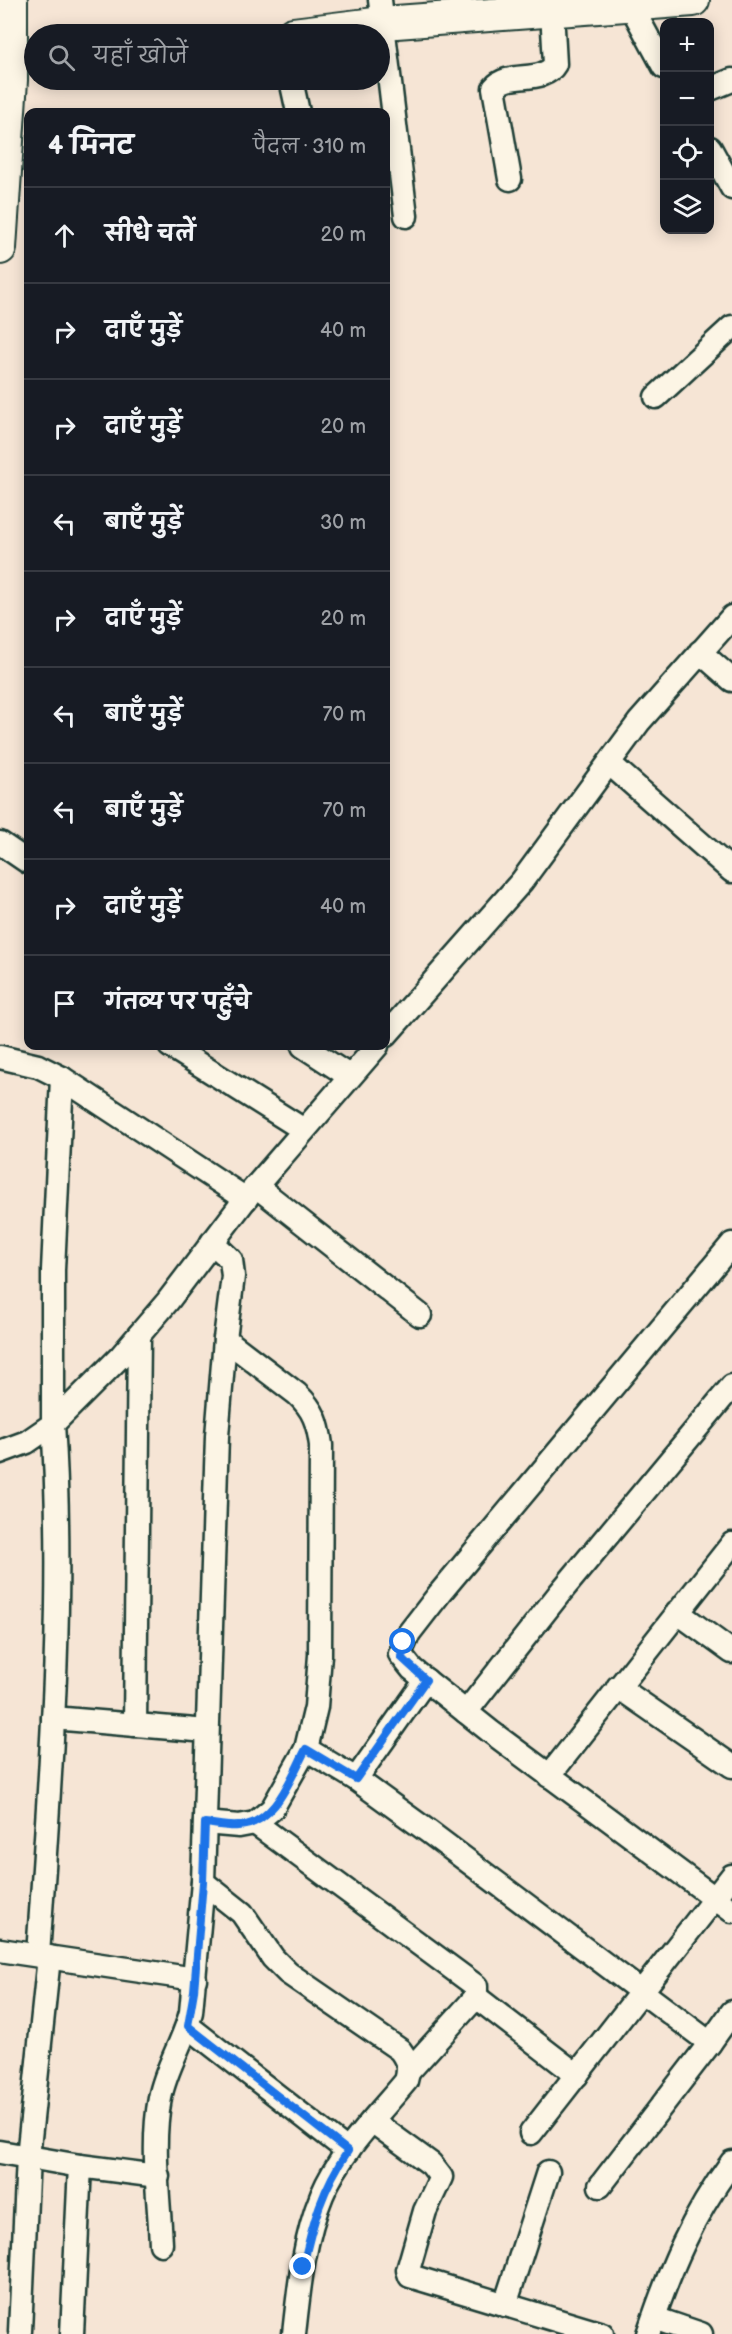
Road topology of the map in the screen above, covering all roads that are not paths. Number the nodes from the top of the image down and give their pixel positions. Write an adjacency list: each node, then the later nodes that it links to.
1 (11, 0): 8 (street)
2 (693, 0): 3 (street)
3 (631, 6): 5 (street); 7 (street)
4 (381, 11): 5 (street); 6 (street)
5 (552, 11): 15 (street)
6 (331, 24)
7 (660, 60)
8 (15, 78): 18 (street)
9 (732, 80): 11 (street)
10 (390, 85): 17 (street)
11 (714, 88)
12 (293, 90): 13 (street)
13 (297, 108)
14 (714, 155): 16 (street)
15 (510, 179)
16 (732, 188)
17 (406, 216)
18 (0, 248)
19 (732, 327): 20 (street)
20 (656, 397)
21 (732, 617): 22 (street)
22 (700, 652): 23 (street); 24 (street)
23 (732, 680)
24 (609, 763): 27 (street); 28 (street)
25 (0, 843): 26 (street)
26 (24, 859)
27 (732, 871)
28 (390, 1030)
29 (176, 1050): 35 (street)
30 (309, 1050): 33 (street)
31 (373, 1050): 33 (street)
32 (0, 1057): 34 (street)
33 (349, 1077): 35 (street)
34 (62, 1078): 36 (street); 43 (street)
35 (304, 1130): 36 (street)
36 (251, 1193): 37 (street); 39 (street)
37 (212, 1242): 40 (street); 41 (street)
38 (732, 1244): 48 (street)
39 (420, 1315)
40 (139, 1335): 43 (street); 52 (street)
41 (225, 1340): 53 (street); 54 (street)
42 (732, 1386): 50 (street)
43 (53, 1424): 44 (street); 51 (street)
44 (0, 1452)
45 (732, 1544): 46 (street)
46 (677, 1612): 47 (street); 49 (street)
47 (732, 1652)
48 (426, 1680): 50 (street); 57 (street)
49 (618, 1687): 55 (street); 56 (street)
50 (466, 1712): 56 (street)
51 (53, 1718): 52 (street); 64 (street)
52 (135, 1725): 53 (street)
53 (207, 1731): 58 (street)
54 (306, 1749): 57 (street); 59 (street)
55 (732, 1767)
56 (549, 1776): 62 (street)
57 (356, 1779): 66 (street)
58 (205, 1823): 59 (street); 61 (street)
59 (255, 1823): 67 (street)
60 (732, 1876): 62 (street)
61 (203, 1882): 65 (street); 71 (street)
62 (724, 1905): 66 (street)
63 (0, 1950): 64 (street)
64 (43, 1956): 65 (street); 77 (street)
65 (195, 1978): 69 (street)
66 (643, 1992): 70 (street); 72 (street)
67 (476, 1997): 71 (street); 72 (street)
68 (732, 2012): 70 (street)
69 (188, 2026): 75 (street); 81 (street)
70 (710, 2043): 82 (street)
71 (409, 2071): 73 (street)
72 (577, 2075): 74 (street)
73 (372, 2121): 75 (street); 84 (street)
74 (531, 2133)
75 (348, 2151): 88 (street)
76 (0, 2152): 77 (street)
77 (28, 2157): 79 (street); 86 (street)
78 (732, 2162): 85 (street)
79 (80, 2166): 81 (street); 87 (street)
80 (548, 2172): 84 (street)
81 (158, 2176): 83 (street)
82 (600, 2186)
83 (161, 2244)
84 (506, 2305): 89 (street)
85 (651, 2326): 90 (street)
86 (20, 2331)
87 (72, 2334)
88 (294, 2334)
89 (602, 2334)
90 (701, 2334)

